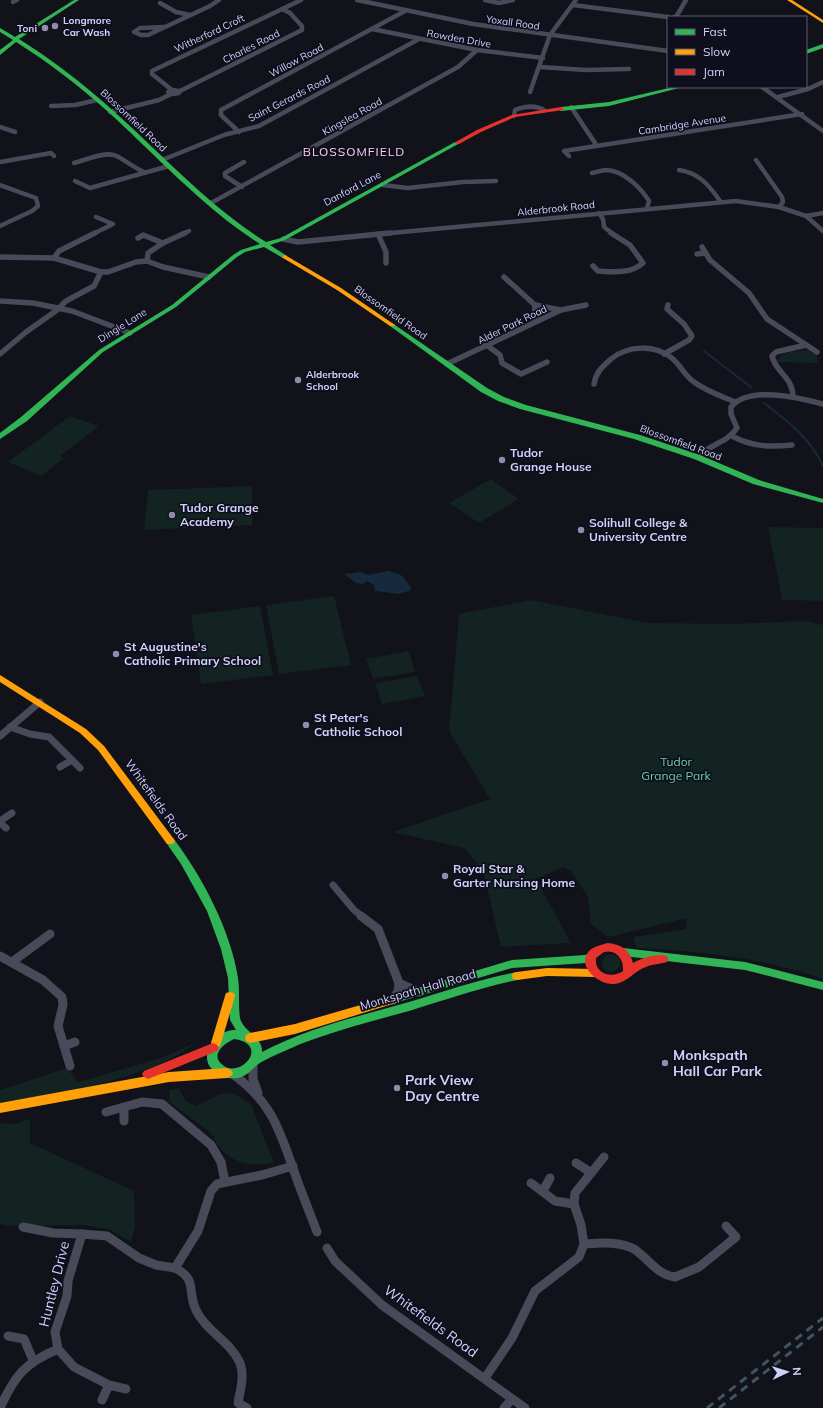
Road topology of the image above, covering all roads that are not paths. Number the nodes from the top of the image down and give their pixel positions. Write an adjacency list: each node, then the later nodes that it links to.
1 (77, 0): 21 (street)
2 (221, 0): 14 (street)
3 (301, 0): 12 (street, Witherford Croft)
4 (357, 0): 13 (street, Yoxall Road)
5 (485, 0): 9 (street)
6 (576, 0): 11 (street)
7 (686, 0): 15 (street)
8 (789, 0): 17 (street)
9 (513, 2)
10 (160, 3): 14 (street)
11 (572, 5): 16 (street); 22 (street)
12 (282, 9): 37 (street, Witherford Croft); 37 (street, Charles Road)
13 (406, 11): 19 (street, Willow Road); 22 (street, Yoxall Road)
14 (190, 15): 18 (street)
15 (677, 16)
16 (667, 17)
17 (823, 22)
18 (164, 27): 18 (street)
19 (372, 29): 24 (street, Rowden Drive); 48 (street, Willow Road)
20 (3, 32): 21 (street); 23 (street, Blossomfield Road)
21 (26, 32): 23 (street)
22 (550, 35): 29 (street, Yoxall Road); 31 (street)
23 (16, 39): 26 (street); 28 (street, Blossomfield Road)
24 (420, 39): 27 (street, Rowden Drive); 48 (street, Saint Gerards Road)
25 (823, 46): 30 (street)
26 (3, 50): 28 (street)
27 (477, 50): 31 (street, Rowden Drive); 64 (street, Kingslea Road)
28 (34, 51): 40 (street, Blossomfield Road)
29 (667, 51)
30 (807, 52)
31 (543, 58): 32 (street)
32 (540, 67): 33 (street); 38 (street)
33 (629, 69)
34 (823, 82): 39 (street)
35 (676, 88): 42 (street, Danford Lane)
36 (764, 88): 39 (street)
37 (172, 92): 43 (street, Charles Road)
38 (530, 92)
39 (778, 97): 44 (street)
40 (97, 100): 41 (street); 43 (street, Blossomfield Road)
41 (45, 103)
42 (571, 107): 49 (street); 63 (street, Danford Lane)
43 (110, 112): 56 (street, Blossomfield Road)
44 (802, 114): 46 (street); 49 (street, Cambridge Avenue)
45 (0, 127): 47 (street)
46 (823, 131)
47 (15, 132)
48 (239, 132): 56 (street, Saint Gerards Road)
49 (597, 146): 51 (street, Cambridge Avenue)
50 (54, 156): 53 (street)
51 (569, 156)
52 (756, 160): 67 (street)
53 (0, 162)
54 (244, 162): 64 (street)
55 (74, 163): 58 (street)
56 (165, 163): 58 (street, Saint Gerards Road); 66 (street, Blossomfield Road)
57 (679, 170): 65 (street)
58 (144, 172): 60 (street, Saint Gerards Road)
59 (592, 173): 68 (street)
60 (75, 181)
61 (496, 181): 63 (street)
62 (0, 185): 73 (street)
63 (382, 185): 78 (street, Danford Lane)
64 (242, 187): 66 (street, Kingslea Road)
65 (720, 202): 67 (street, Alderbrook Road); 68 (street, Alderbrook Road)
66 (211, 203): 80 (street, Blossomfield Road)
67 (779, 207): 71 (street, Alderbrook Road)
68 (647, 208): 69 (street, Alderbrook Road)
69 (599, 213): 76 (street, Alderbrook Road); 88 (street)
70 (823, 213): 71 (street)
71 (806, 216): 75 (street, Alderbrook Road)
72 (96, 217): 85 (street)
73 (0, 226)
74 (189, 231): 79 (street)
75 (823, 231)
76 (378, 234): 78 (street, Alderbrook Road); 87 (street)
77 (138, 238): 79 (street)
78 (283, 239): 80 (street, Danford Lane)
79 (163, 243): 86 (street)
80 (265, 246): 90 (street, Dingle Lane); 106 (street, Blossomfield Road)
81 (702, 247): 82 (street)
82 (705, 253): 83 (street); 100 (street)
83 (697, 254)
84 (0, 257): 85 (street)
85 (54, 258): 89 (street)
86 (147, 258): 89 (street); 90 (street)
87 (386, 263)
88 (593, 266)
89 (102, 272): 96 (street)
90 (209, 277): 99 (street, Dingle Lane)
91 (504, 277): 93 (street)
92 (0, 301): 96 (street)
93 (535, 305): 97 (street); 98 (street)
94 (586, 305): 97 (street, Alder Park Road)
95 (668, 306): 104 (street)
96 (59, 308): 99 (street); 103 (street)
97 (561, 310): 98 (street, Alder Park Road)
98 (534, 322): 101 (street, Alder Park Road)
99 (130, 333): 112 (street, Dingle Lane)
100 (806, 345): 102 (street); 108 (street)
101 (488, 346): 105 (street); 106 (street, Alder Park Road)
102 (817, 352)
103 (0, 354)
104 (664, 354): 107 (street); 109 (street)
105 (547, 362)
106 (447, 364): 114 (street, Blossomfield Road)
107 (594, 384)
108 (793, 396): 109 (street); 110 (street)
109 (735, 402): 111 (street)
110 (823, 404)
111 (732, 436): 113 (street); 114 (street)
112 (0, 437)
113 (792, 445)
114 (697, 457): 115 (street, Blossomfield Road)
115 (823, 501)
116 (0, 678): 117 (street, Whitefields Road)
117 (40, 702): 118 (street); 135 (street, Whitefields Road)
118 (10, 727): 119 (street); 120 (street)
119 (0, 736)
120 (72, 760): 121 (street); 122 (street)
121 (60, 767)
122 (80, 768)
123 (12, 813): 124 (street)
124 (0, 822): 125 (street)
125 (6, 828)
126 (333, 885): 136 (street)
127 (50, 934): 132 (street)
128 (623, 952): 130 (street); 131 (street); 134 (street)
129 (0, 956): 132 (street)
130 (591, 957): 133 (street); 138 (street, Monkspath Hall Road)
131 (679, 958): 134 (street); 137 (street)
132 (12, 962): 142 (street)
133 (595, 973): 134 (street); 144 (street, Monkspath Hall Road)
134 (628, 973)
135 (234, 983): 140 (street, Whitefields Road); 143 (street)
136 (400, 983): 138 (street); 139 (street)
137 (823, 986)
138 (419, 992): 139 (street, Monkspath Hall Road)
139 (393, 1000): 140 (street, Monkspath Hall Road)
140 (248, 1037): 143 (street); 144 (street)
141 (75, 1042): 142 (street)
142 (64, 1046): 145 (street)
143 (214, 1046): 146 (street); 147 (street)
144 (254, 1063): 146 (street); 148 (street)
145 (70, 1066)
146 (229, 1073): 147 (street); 148 (street)
147 (132, 1081): 150 (street)
148 (260, 1096): 155 (street)
149 (124, 1107): 151 (street); 152 (street); 158 (street)
150 (0, 1108)
151 (106, 1112)
152 (124, 1121)
153 (604, 1157): 156 (street)
154 (576, 1163): 156 (street)
155 (293, 1166): 158 (street); 164 (street)
156 (590, 1172): 161 (street)
157 (550, 1178): 160 (street)
158 (225, 1182): 168 (street)
159 (531, 1183): 160 (street)
160 (543, 1191): 161 (street)
161 (574, 1204): 166 (street)
162 (726, 1226): 166 (street)
163 (23, 1227): 165 (street, Huntley Drive)
164 (317, 1232)
165 (82, 1234): 168 (street, Huntley Drive); 170 (street, Huntley Drive)
166 (584, 1244): 172 (street)
167 (327, 1248): 172 (street, Whitefields Road)
168 (174, 1268): 177 (street)
169 (8, 1336): 171 (street)
170 (58, 1349): 171 (street); 173 (street)
171 (33, 1360): 178 (street)
172 (485, 1378): 175 (street, Whitefields Road)
173 (109, 1385): 174 (street); 176 (street)
174 (126, 1389)
175 (512, 1399): 180 (street); 181 (street, Whitefields Road)
176 (102, 1400)
177 (236, 1405): 179 (street)
178 (0, 1408)
179 (247, 1408)
180 (504, 1408)
181 (525, 1408)

